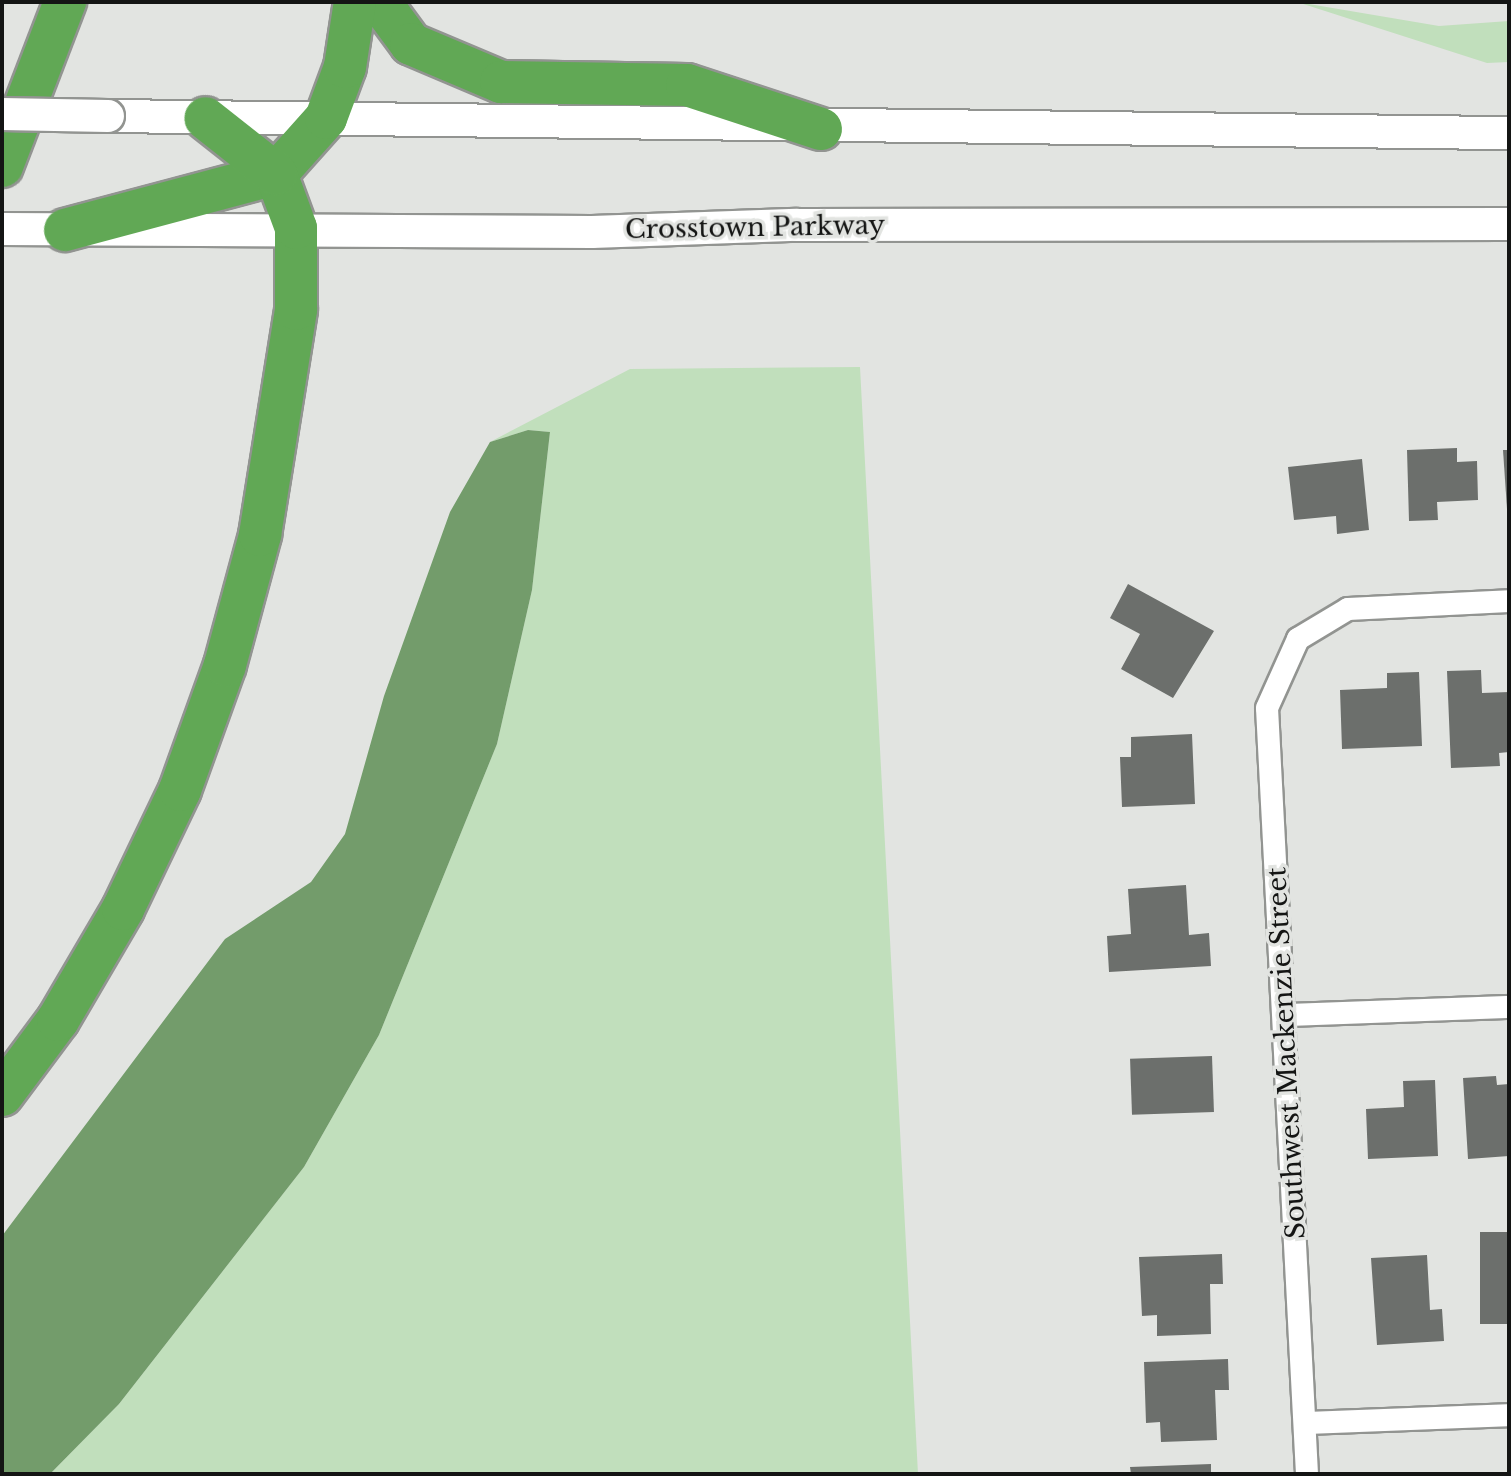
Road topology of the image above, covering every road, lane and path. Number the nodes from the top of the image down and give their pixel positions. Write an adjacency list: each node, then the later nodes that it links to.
1 (65, 2): 9 (highway)
2 (355, 2): 6 (highway)
3 (380, 2): 7 (highway)
4 (2, 114): 5 (main road, bridge)
5 (205, 118): 6 (main road); 10 (highway)
6 (326, 118): 7 (main road); 10 (highway)
7 (821, 129): 8 (main road)
8 (1509, 133)
9 (2, 166)
10 (276, 174): 12 (highway); 14 (highway)
11 (1509, 224): 12 (main road, Crosstown Parkway)
12 (296, 228): 14 (main road, Crosstown Parkway); 18 (highway)
13 (2, 229): 14 (main road, Crosstown Parkway)
14 (65, 230)
15 (1509, 601): 17 (street, Southwest Mackenzie Street)
16 (1509, 1007): 17 (street)
17 (1286, 1015): 20 (street, Southwest Mackenzie Street)
18 (2, 1095)
19 (1509, 1415): 20 (street)
20 (1305, 1423): 21 (street, Southwest Mackenzie Street)
21 (1307, 1474)

